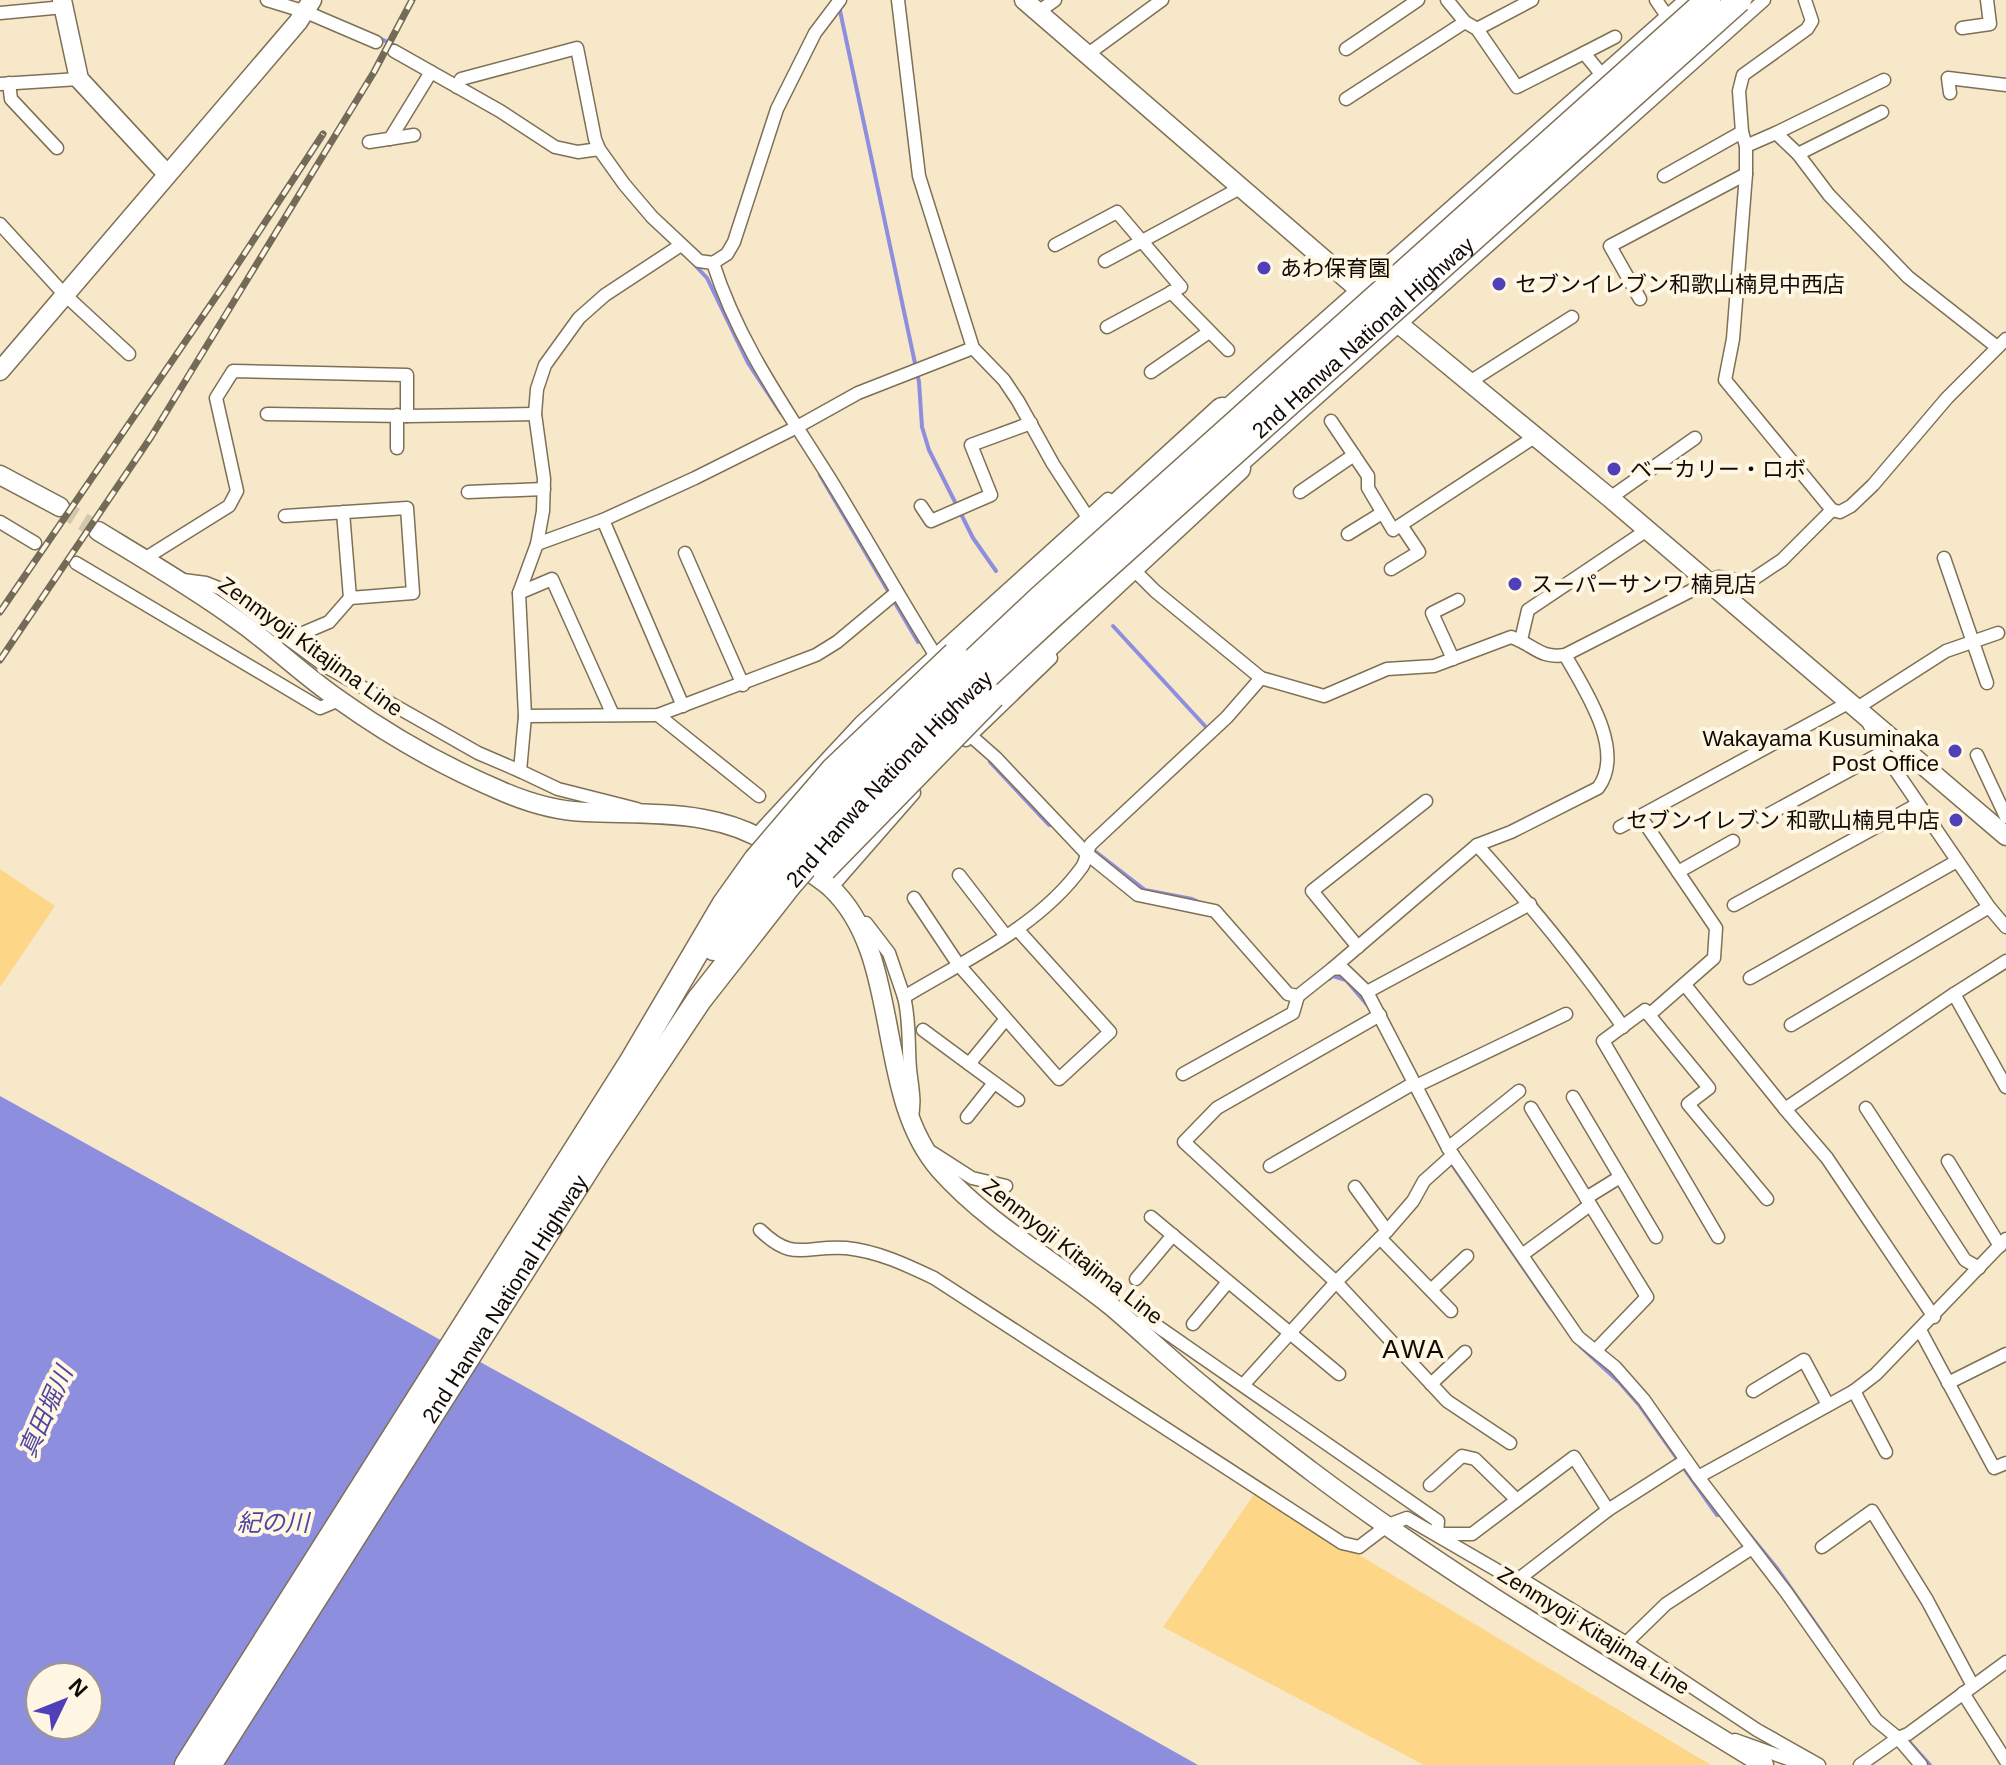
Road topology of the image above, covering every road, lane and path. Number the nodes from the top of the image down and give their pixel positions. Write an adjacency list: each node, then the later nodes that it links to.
1 (267, 0): 17 (street)
2 (898, 0): 68 (street)
3 (1055, 0): 18 (street)
4 (1162, 0): 29 (street)
5 (1418, 0): 26 (street)
6 (1447, 0): 21 (street)
7 (1532, 0): 23 (street)
8 (1656, 0): 20 (street)
9 (1685, 0): 20 (street)
10 (1708, 0): 153 (highway, 2nd Hanwa National Highway, bridge)
11 (1739, 0): 153 (highway, 2nd Hanwa National Highway, bridge)
12 (1764, 0): 64 (street)
13 (1805, 0): 40 (street)
14 (1987, 0): 22 (street)
15 (837, 3): 58 (street)
16 (63, 4): 19 (street); 32 (main road)
17 (309, 5): 25 (street); 49 (main road)
18 (1031, 6): 29 (main road)
19 (0, 13)
20 (1667, 16): 31 (street)
21 (1465, 22): 23 (street); 38 (street)
22 (1962, 28)
23 (1477, 29): 28 (street)
24 (1615, 37): 28 (street)
25 (376, 42)
26 (1346, 49)
27 (394, 51): 30 (street)
28 (1584, 53): 31 (street)
29 (1088, 54): 52 (main road)
30 (431, 72): 35 (street); 43 (street)
31 (1602, 75): 59 (street)
32 (79, 79): 34 (street); 49 (main road)
33 (1884, 80): 41 (street)
34 (5, 83): 46 (street)
35 (459, 83): 47 (street); 47 (street)
36 (2006, 85): 37 (street)
37 (1950, 93)
38 (1346, 99)
39 (1882, 112): 48 (street)
40 (1742, 132): 45 (street); 51 (street)
41 (1776, 133): 45 (street); 48 (street)
42 (414, 135): 43 (street)
43 (390, 139): 44 (street)
44 (369, 142)
45 (1746, 146): 50 (street)
46 (57, 148)
47 (599, 149): 56 (street)
48 (1798, 154): 67 (street)
49 (167, 174): 61 (main road)
50 (1746, 174): 62 (street); 93 (street)
51 (1664, 176)
52 (1242, 187): 54 (street); 59 (main road)
53 (0, 224): 61 (street)
54 (1142, 241): 55 (street); 57 (street); 60 (street)
55 (1055, 245)
56 (678, 247): 58 (street); 76 (street)
57 (1105, 261)
58 (713, 263): 80 (street)
59 (1360, 290): 64 (main road); 74 (street)
60 (1171, 292): 65 (street); 66 (street)
61 (64, 294): 70 (street); 71 (main road)
62 (1640, 299)
63 (1572, 317): 73 (street)
64 (1400, 325): 73 (main road); 85 (street)
65 (1107, 327)
66 (1209, 332): 69 (street); 72 (street)
67 (2002, 343): 93 (street)
68 (973, 348): 79 (street); 80 (street)
69 (1228, 350)
70 (129, 354)
71 (0, 371)
72 (1151, 372)
73 (1471, 381): 81 (main road)
74 (1222, 410): 97 (street); 122 (highway)
75 (267, 414): 77 (street)
76 (535, 414): 77 (street); 87 (street)
77 (402, 416): 83 (street); 108 (street)
78 (1331, 421): 84 (street)
79 (1031, 423): 91 (street); 97 (street)
80 (793, 429): 98 (street); 115 (street)
81 (1536, 436): 90 (main road); 100 (street)
82 (1695, 438): 90 (street)
83 (397, 448)
84 (1354, 455): 89 (street); 95 (street)
85 (1238, 468): 111 (street); 153 (highway, bridge)
86 (0, 475): 92 (main road)
87 (544, 489): 88 (street); 105 (street)
88 (468, 492)
89 (1300, 492)
90 (1610, 498): 101 (main road)
91 (921, 506)
92 (60, 507)
93 (1832, 510): 113 (street)
94 (343, 512): 96 (street); 116 (street); 116 (street)
95 (1382, 513): 100 (street); 103 (street)
96 (285, 516)
97 (1087, 516): 122 (street)
98 (603, 520): 105 (street); 129 (street)
99 (0, 522): 104 (street)
100 (1401, 525): 110 (street)
101 (1647, 530): 113 (main road); 120 (street)
102 (98, 531): 108 (main road, Zenmyoji Kitajima Line)
103 (1348, 534)
104 (35, 543)
105 (537, 544): 114 (street)
106 (685, 553): 127 (street)
107 (1944, 558): 121 (street)
108 (144, 559): 112 (main road, Zenmyoji Kitajima Line)
109 (76, 563): 128 (street)
110 (1391, 569)
111 (1138, 574): 125 (street); 134 (street)
112 (176, 579): 119 (street); 128 (main road, Zenmyoji Kitajima Line)
113 (1709, 582): 123 (street); 130 (main road)
114 (519, 593): 131 (street); 133 (street)
115 (893, 596): 122 (street); 127 (street)
116 (350, 598): 119 (street)
117 (1458, 600): 124 (street)
118 (1998, 633): 121 (street)
119 (289, 639): 137 (street)
120 (1521, 640): 123 (street); 124 (street)
121 (1973, 641): 126 (street); 130 (street)
122 (944, 654): 134 (street); 146 (street); 153 (highway, bridge)
123 (1565, 655): 148 (street)
124 (1453, 659): 125 (street)
125 (1261, 678): 149 (street)
126 (1987, 683)
127 (743, 685): 129 (street)
128 (339, 700): 141 (main road, Zenmyoji Kitajima Line)
129 (683, 706): 132 (street)
130 (1857, 709): 135 (street); 142 (street); 145 (main road)
131 (613, 715): 132 (street); 133 (street)
132 (658, 715): 138 (street)
133 (525, 716): 137 (street)
134 (971, 736): 149 (street); 154 (street)
135 (1883, 752): 140 (street); 143 (street)
136 (1977, 755): 145 (street)
137 (520, 771): 141 (street)
138 (759, 796)
139 (1426, 801): 163 (street)
140 (1918, 804): 150 (street); 157 (street)
141 (648, 813): 146 (main road, Zenmyoji Kitajima Line)
142 (1640, 816): 144 (street); 151 (street)
143 (1762, 818)
144 (1620, 827)
145 (2005, 827)
146 (757, 834): 154 (main road, Zenmyoji Kitajima Line)
147 (1733, 841): 151 (street)
148 (1477, 845): 156 (street); 163 (street)
149 (1088, 848): 161 (street); 172 (street)
150 (1957, 861): 158 (street); 167 (street)
151 (1678, 872): 168 (street)
152 (959, 875): 161 (street)
153 (780, 878): 162 (highway, 2nd Hanwa National Highway); 162 (highway)
154 (831, 888): 159 (main road, Zenmyoji Kitajima Line)
155 (914, 898): 165 (street)
156 (1530, 904): 169 (street); 178 (street)
157 (1734, 905)
158 (1989, 907): 160 (street); 177 (street)
159 (856, 923): 171 (street); 192 (main road, Zenmyoji Kitajima Line)
160 (2006, 927)
161 (1011, 932): 165 (street); 176 (street)
162 (732, 940): 251 (highway, 2nd Hanwa National Highway); 252 (highway, 2nd Hanwa National Highway)
163 (1358, 947): 166 (street)
164 (2006, 961): 170 (street)
165 (958, 964): 171 (street); 176 (street)
166 (1332, 969): 169 (street); 172 (street)
167 (1750, 978)
168 (1685, 985): 174 (street); 190 (street)
169 (1367, 992): 175 (street)
170 (1954, 994): 184 (street); 190 (street)
171 (904, 997): 192 (street)
172 (1297, 1000): 181 (street)
173 (1566, 1014): 183 (street)
174 (1649, 1015): 178 (street); 200 (street)
175 (1376, 1018): 183 (street); 214 (street)
176 (1005, 1020): 180 (street)
177 (1791, 1025)
178 (1623, 1027): 207 (street)
179 (923, 1030): 180 (street)
180 (969, 1064): 182 (street)
181 (1183, 1074)
182 (994, 1083): 187 (street); 191 (street)
183 (1412, 1085): 194 (street); 196 (street)
184 (2006, 1087)
185 (1519, 1091): 194 (street)
186 (1573, 1097): 197 (street)
187 (1018, 1100)
188 (1531, 1108): 201 (street)
189 (1866, 1108): 211 (street)
190 (1785, 1109): 217 (street)
191 (967, 1117)
192 (911, 1123): 193 (main road, Zenmyoji Kitajima Line)
193 (920, 1144): 198 (street); 219 (main road, Zenmyoji Kitajima Line)
194 (1449, 1156): 205 (street); 209 (street)
195 (1948, 1161): 208 (street)
196 (1270, 1166)
197 (1620, 1177): 201 (street); 206 (street)
198 (1006, 1186)
199 (1355, 1187): 205 (street)
200 (1767, 1199)
201 (1588, 1202): 209 (street); 222 (street)
202 (1151, 1217): 204 (street)
203 (760, 1230): 240 (street)
204 (1173, 1235): 212 (street); 213 (street)
205 (1383, 1235): 214 (street); 215 (street)
206 (1656, 1237)
207 (1718, 1237)
208 (2003, 1242): 211 (street)
209 (1522, 1255): 222 (street)
210 (1467, 1256): 215 (street)
211 (1979, 1268): 217 (street)
212 (1136, 1279)
213 (1228, 1282): 218 (street); 221 (street)
214 (1336, 1282): 221 (street); 228 (street)
215 (1431, 1290): 216 (street)
216 (1451, 1311)
217 (1934, 1317): 220 (street)
218 (1193, 1324)
219 (1134, 1325): 227 (street); 240 (main road, Zenmyoji Kitajima Line)
220 (1920, 1330): 226 (street); 230 (street)
221 (1290, 1333): 225 (street); 227 (street)
222 (1596, 1350): 234 (street)
223 (1465, 1352): 228 (street)
224 (2006, 1354): 226 (street)
225 (1339, 1374)
226 (1948, 1383): 235 (street)
227 (1244, 1384): 241 (street)
228 (1431, 1384): 232 (street)
229 (1753, 1391): 231 (street)
230 (1854, 1391): 231 (street); 233 (street)
231 (1828, 1405): 236 (street)
232 (1510, 1443)
233 (1886, 1452)
234 (1682, 1462): 236 (street); 239 (street)
235 (2006, 1463)
236 (1698, 1477): 243 (street)
237 (1430, 1485): 238 (street)
238 (1517, 1500): 239 (street); 241 (street)
239 (1608, 1510): 244 (street)
240 (1388, 1525): 241 (street); 248 (main road, Zenmyoji Kitajima Line)
241 (1437, 1534): 244 (street)
242 (1822, 1547): 247 (street)
243 (1752, 1548): 245 (street); 249 (street)
244 (1520, 1578): 245 (street)
245 (1626, 1643): 255 (street)
246 (2006, 1662): 247 (street)
247 (1968, 1689): 249 (street); 250 (street)
248 (1710, 1730): 253 (main road, Zenmyoji Kitajima Line); 254 (street)
249 (1903, 1737): 256 (street); 257 (street)
250 (2006, 1761)
251 (187, 1765)
252 (209, 1765)
253 (1764, 1765)
254 (1805, 1765)
255 (1819, 1765)
256 (1860, 1765)
257 (1921, 1765)

